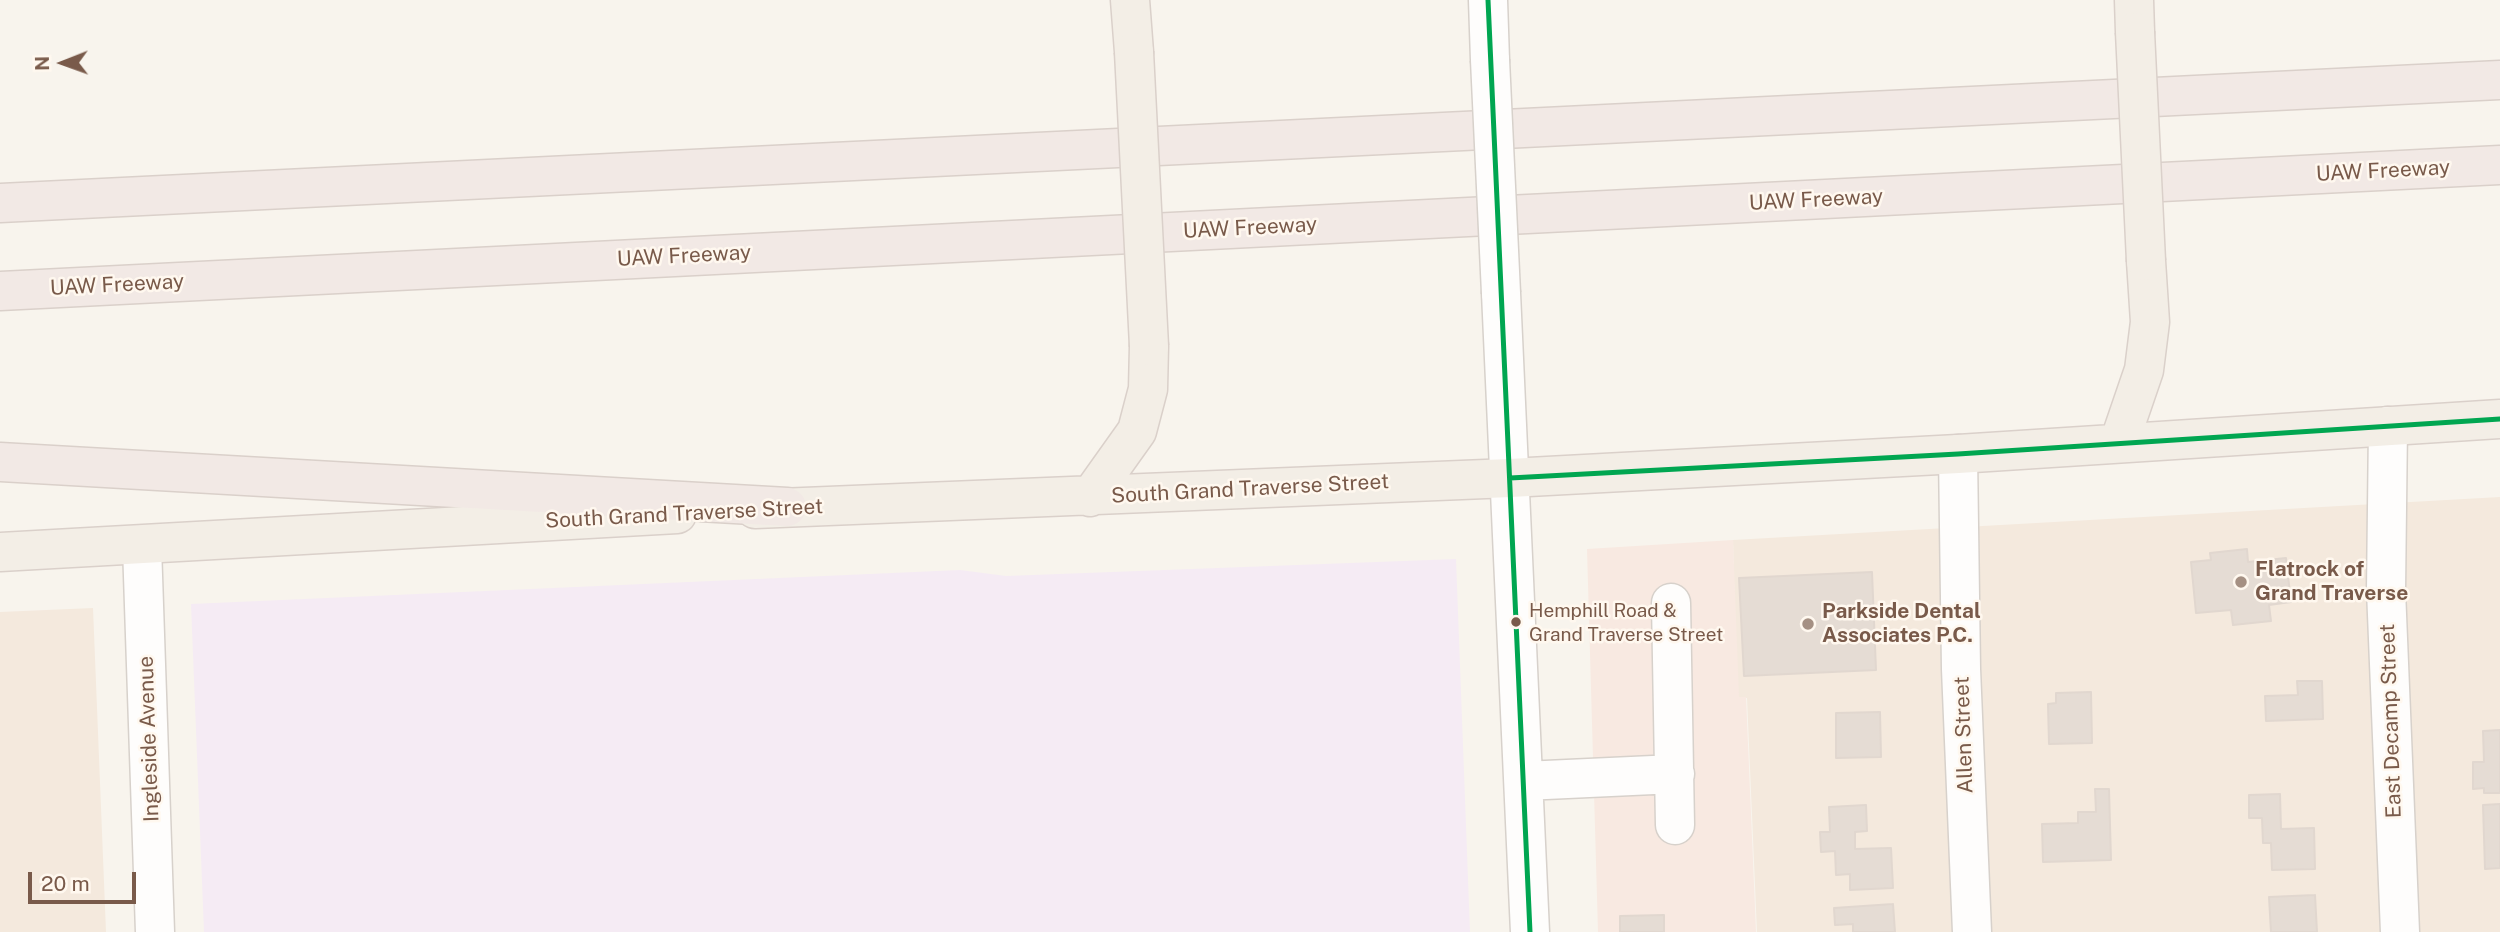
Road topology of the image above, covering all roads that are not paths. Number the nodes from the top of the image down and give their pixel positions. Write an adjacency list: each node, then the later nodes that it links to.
1 (1130, 0): 14 (main road, bridge)
2 (1488, 0): 13 (street, bridge)
3 (2135, 16): 10 (main road, bridge)
4 (2500, 80): 6 (highway)
5 (2500, 165): 7 (highway, UAW Freeway)
6 (0, 203)
7 (0, 291)
8 (2500, 419): 9 (main road, South Grand Traverse Street)
9 (2388, 426): 10 (main road, South Grand Traverse Street); 25 (street, East Decamp Street)
10 (2119, 443): 11 (main road, South Grand Traverse Street)
11 (1958, 454): 13 (main road, South Grand Traverse Street); 24 (street, Allen Street)
12 (0, 462): 15 (highway)
13 (1510, 478): 14 (main road, South Grand Traverse Street); 20 (street)
14 (1090, 497): 15 (main road, South Grand Traverse Street)
15 (787, 508): 16 (main road, South Grand Traverse Street)
16 (142, 546): 17 (main road, South Grand Traverse Street); 22 (street, Ingleside Avenue)
17 (0, 552)
18 (1671, 603): 19 (street)
19 (1675, 775): 20 (street); 21 (street)
20 (1524, 781): 23 (street)
21 (1675, 825)
22 (155, 932)
23 (1530, 932)
24 (1972, 932)
25 (2400, 932)

